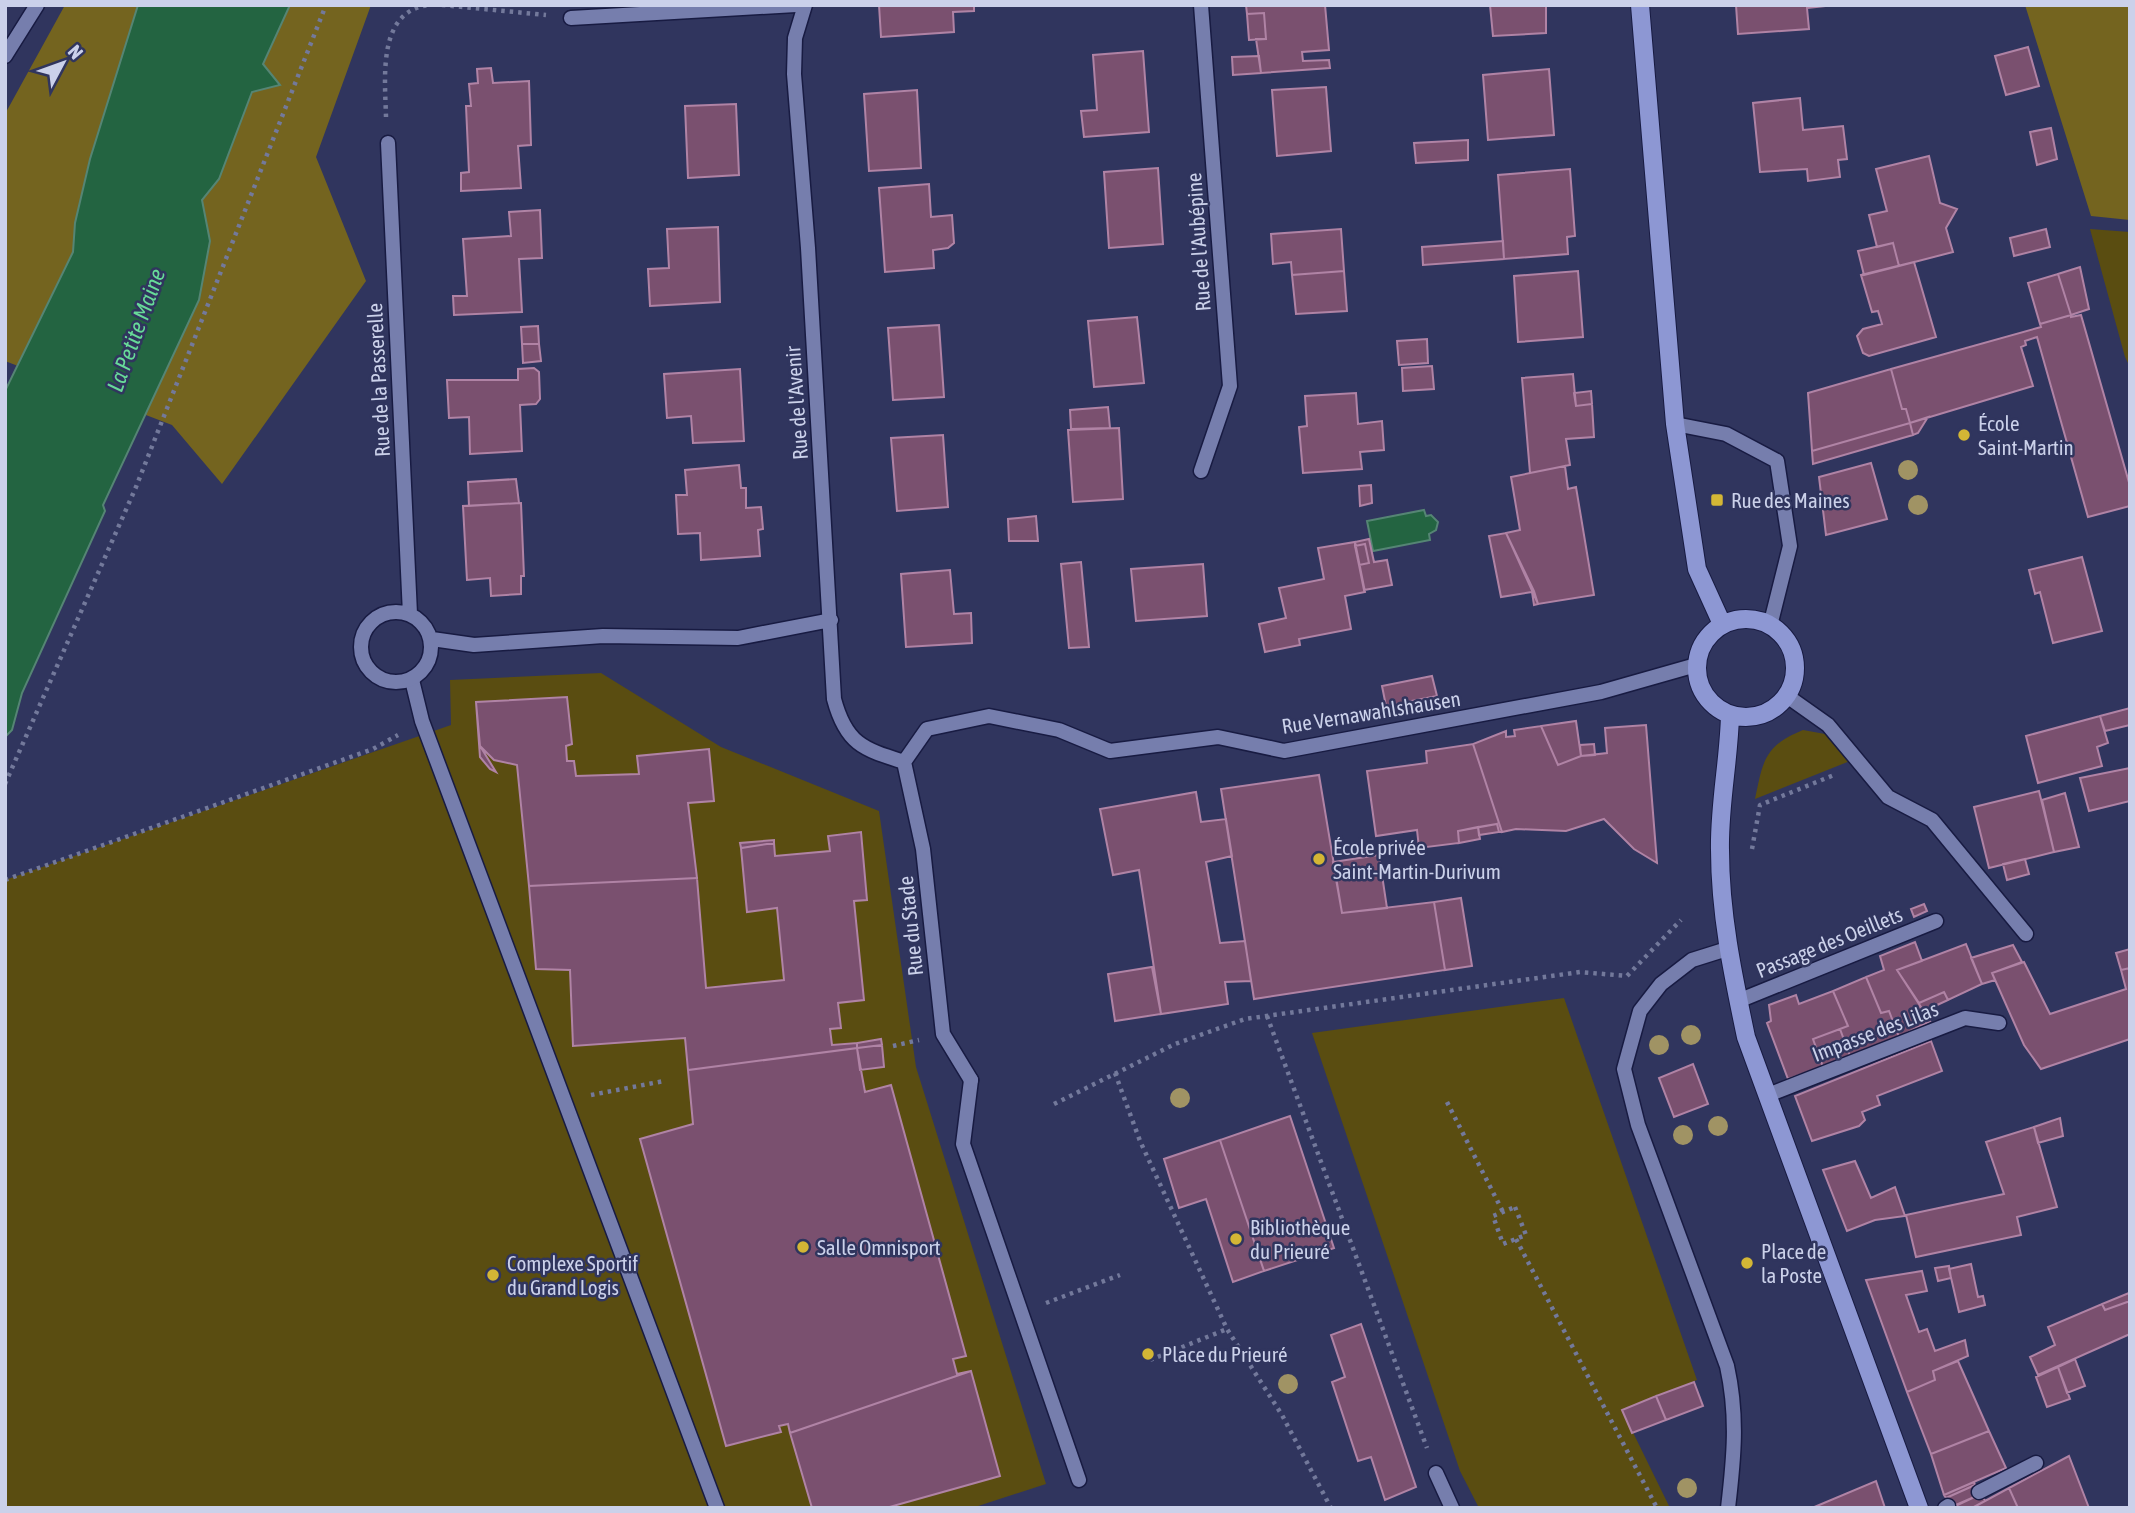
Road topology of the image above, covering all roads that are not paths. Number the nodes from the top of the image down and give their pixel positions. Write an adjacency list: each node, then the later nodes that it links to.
1 (37, 5): 7 (street)
2 (796, 5): 6 (street)
3 (805, 5): 12 (street, Rue de l'Avenir)
4 (1201, 5): 10 (street, Rue de l'Aubépine)
5 (1640, 5): 9 (main road)
6 (571, 18)
7 (5, 56)
8 (388, 143): 11 (street, Rue de la Passerelle)
9 (1675, 425): 13 (main road); 14 (street)
10 (1201, 471)
11 (410, 614): 15 (street); 17 (street)
12 (831, 621): 15 (street); 20 (street, Rue de l'Avenir)
13 (1722, 624): 14 (main road); 16 (main road)
14 (1770, 626): 18 (main road)
15 (432, 639): 17 (street)
16 (1696, 665): 19 (main road); 20 (street, Rue Vernawahlshausen)
17 (412, 680): 31 (street)
18 (1787, 696): 19 (main road); 22 (street)
19 (1730, 715): 23 (main road)
20 (904, 762): 29 (street, Rue du Stade)
21 (1936, 921): 24 (street, Passage des Oeillets)
22 (2026, 934)
23 (1727, 949): 24 (main road); 33 (street)
24 (1738, 1001): 26 (main road)
25 (1999, 1023): 26 (street, Impasse des Lilas)
26 (1768, 1095): 34 (main road)
27 (2036, 1463): 30 (street)
28 (1436, 1473): 32 (street)
29 (1079, 1480)
30 (1979, 1492)
31 (717, 1508)
32 (1452, 1508)
33 (1728, 1508)
34 (1919, 1508)

